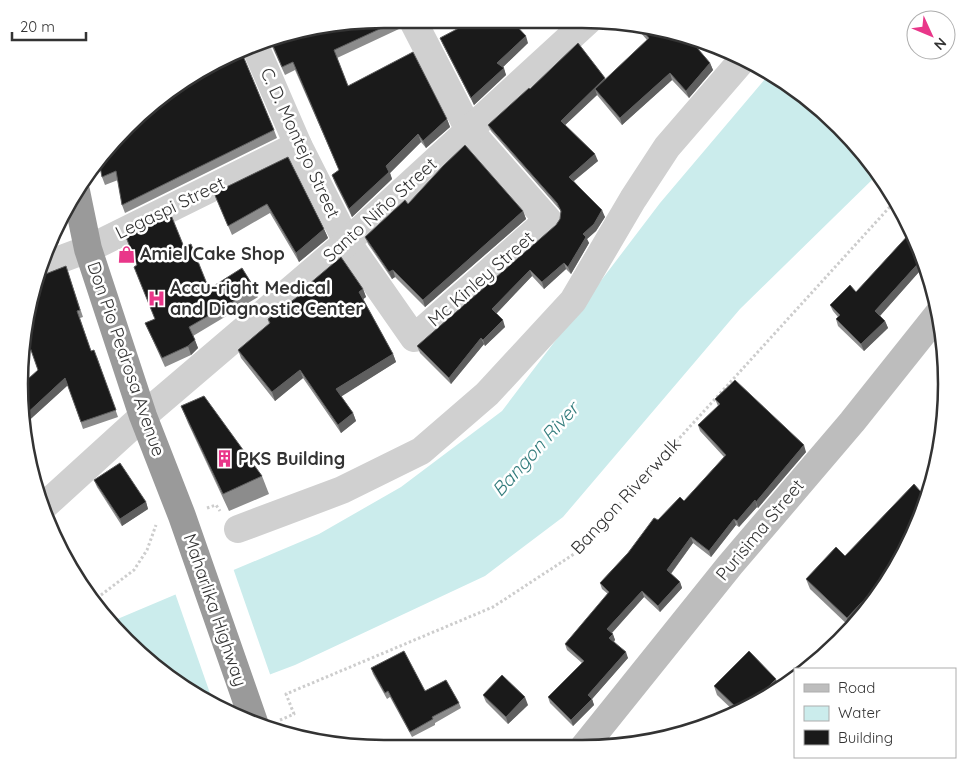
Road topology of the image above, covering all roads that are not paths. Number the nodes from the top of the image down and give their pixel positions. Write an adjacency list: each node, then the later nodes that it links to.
1 (417, 28): 5 (street)
2 (581, 28): 5 (street, Santo Niño Street)
3 (256, 51): 6 (street, C. D. Montejo Street)
4 (739, 64): 16 (street)
5 (469, 130): 8 (street, Santo Niño Street); 12 (street, Mc Kinley Street)
6 (298, 145): 8 (street, C. D. Montejo Street); 9 (street, Legaspi Street)
7 (78, 201): 9 (highway, Don Pio Pedrosa Avenue)
8 (347, 242): 12 (street, C. D. Montejo Street); 13 (street, Santo Niño Street)
9 (88, 249): 10 (street, Legaspi Street); 13 (highway, Don Pio Pedrosa Avenue)
10 (48, 264)
11 (933, 321): 18 (street, Purisima Street)
12 (414, 338)
13 (143, 416): 14 (street, Santo Niño Street); 15 (highway, Don Pio Pedrosa Avenue)
14 (48, 503)
15 (183, 520): 17 (highway, Maharlika Highway)
16 (238, 529)
17 (251, 714)
18 (589, 740)

